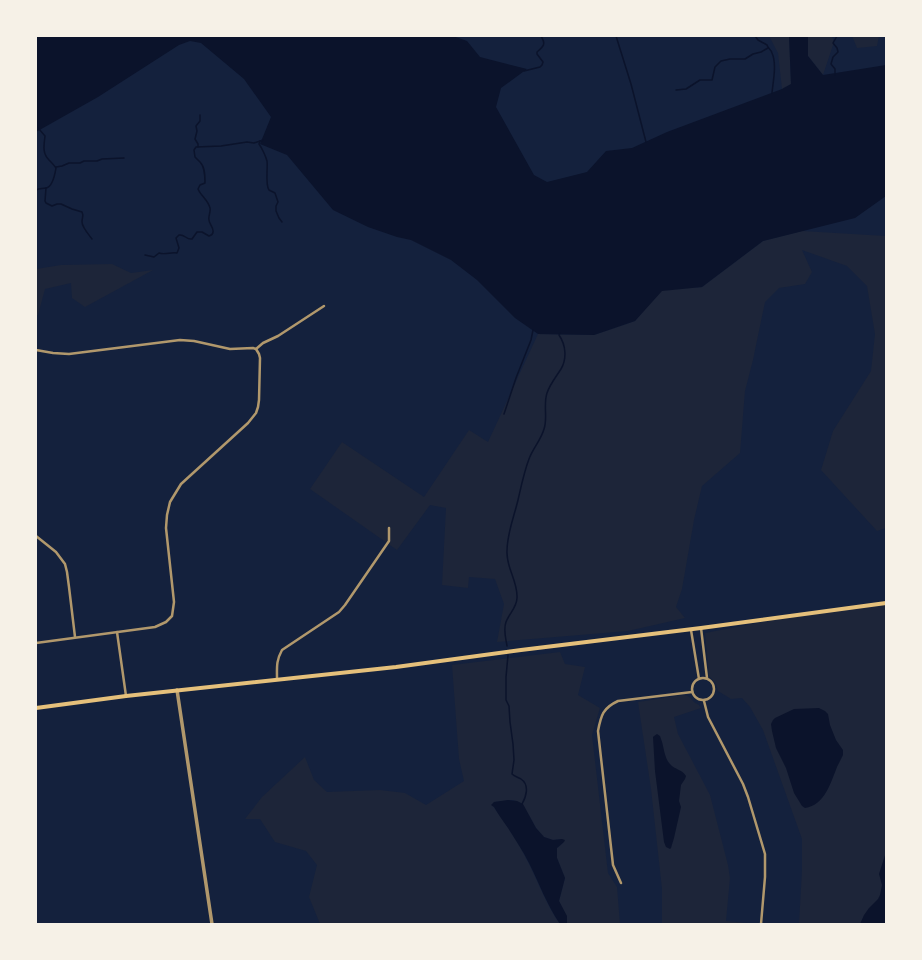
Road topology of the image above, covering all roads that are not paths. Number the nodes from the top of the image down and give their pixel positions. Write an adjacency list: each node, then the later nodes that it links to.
1 (324, 306): 2 (street)
2 (256, 349): 3 (street); 9 (street)
3 (36, 350)
4 (389, 528): 13 (street)
5 (36, 536): 10 (street)
6 (886, 603): 7 (main road)
7 (701, 628): 8 (main road); 12 (street)
8 (691, 629): 13 (main road); 14 (street)
9 (117, 632): 10 (street); 17 (street)
10 (75, 637): 11 (street)
11 (36, 643)
12 (707, 678): 14 (street); 18 (street)
13 (277, 679): 15 (main road)
14 (699, 679): 16 (street)
15 (177, 690): 17 (main road); 21 (street)
16 (692, 692): 18 (street); 20 (street)
17 (126, 696): 19 (main road)
18 (704, 701): 22 (street)
19 (36, 708)
20 (621, 883)
21 (212, 924)
22 (761, 924)

